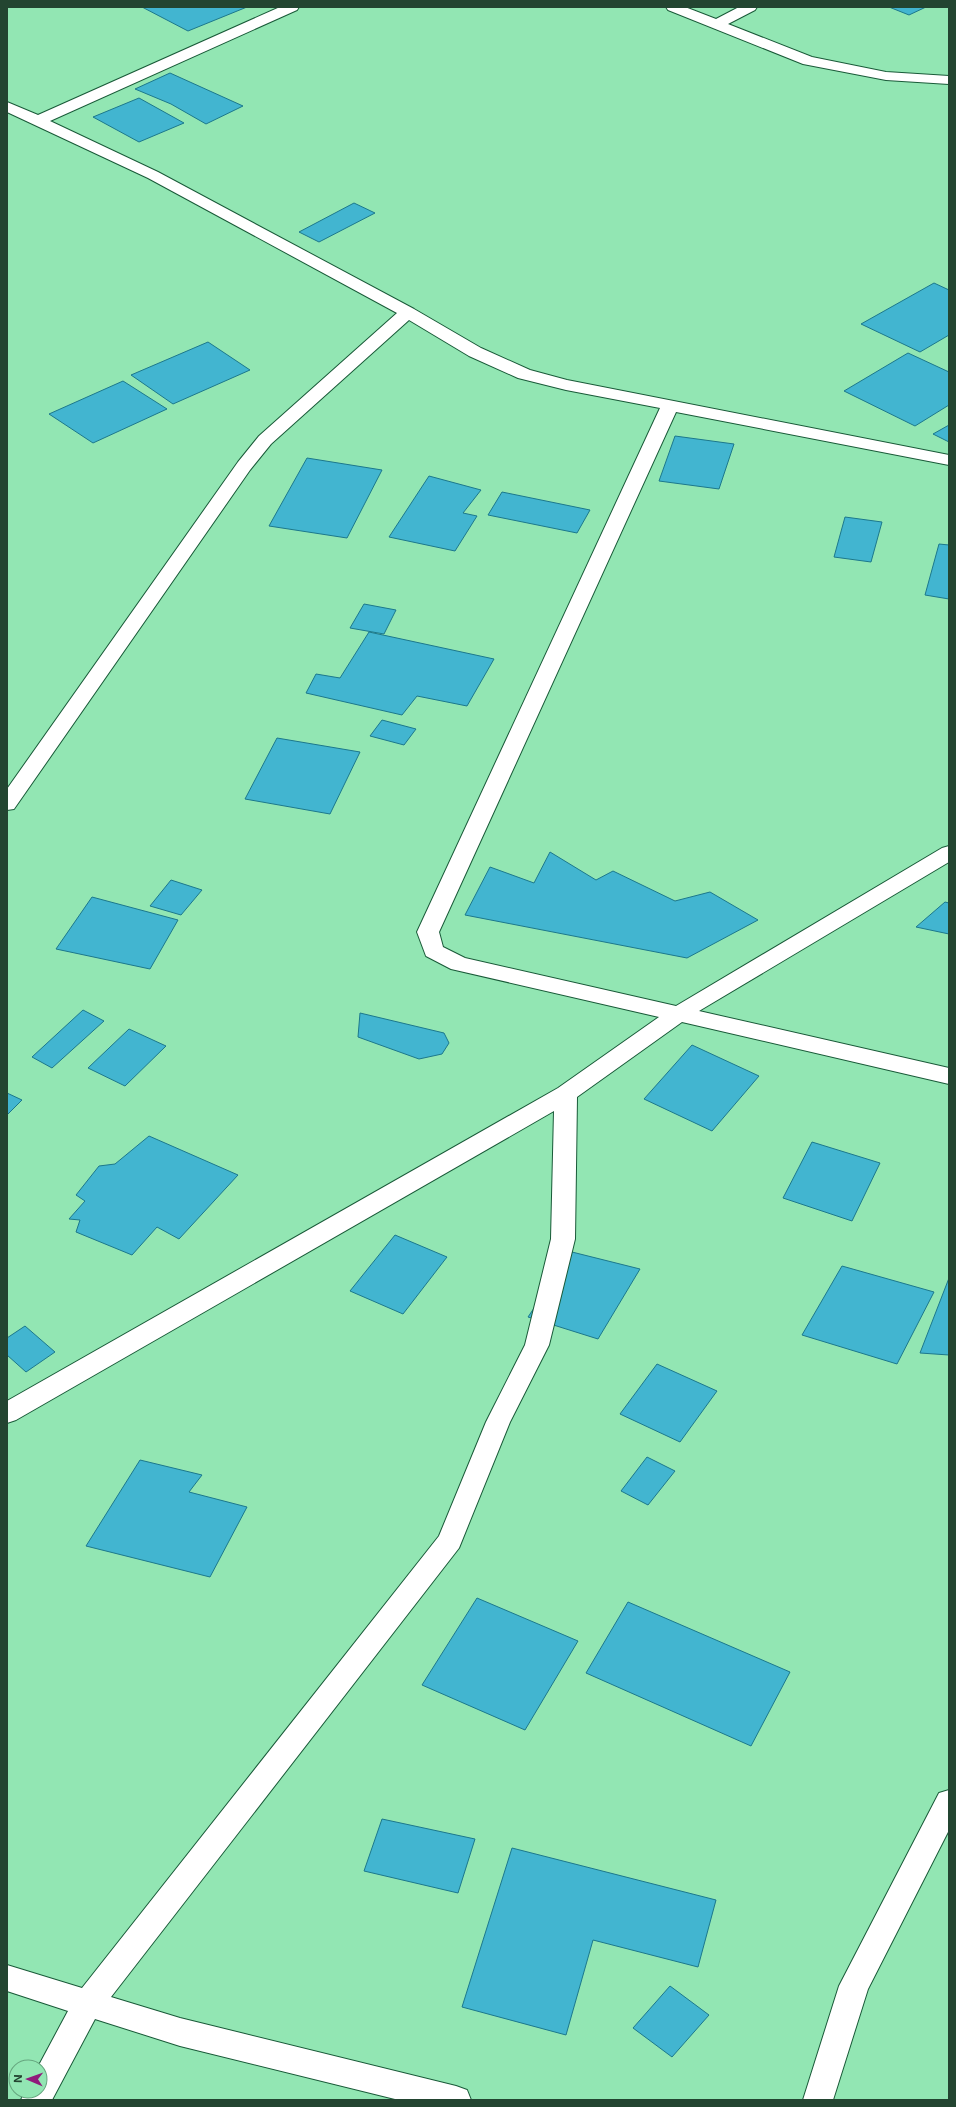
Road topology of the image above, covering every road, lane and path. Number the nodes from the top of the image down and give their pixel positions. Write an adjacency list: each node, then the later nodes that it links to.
1 (292, 7): 7 (street)
2 (673, 7): 4 (street)
3 (750, 7): 4 (street)
4 (716, 25): 5 (street)
5 (949, 80)
6 (7, 106): 7 (street)
7 (37, 121): 8 (street)
8 (408, 312): 9 (street); 11 (street)
9 (670, 405): 10 (street); 13 (street)
10 (949, 460)
11 (7, 804)
12 (949, 853): 13 (street)
13 (677, 1015): 14 (street); 15 (street)
14 (949, 1076)
15 (566, 1094): 16 (street); 19 (street)
16 (7, 1414)
17 (949, 1802): 22 (street)
18 (7, 1978): 19 (street)
19 (88, 2003): 20 (street); 21 (street)
20 (36, 2100)
21 (456, 2100)
22 (818, 2100)

